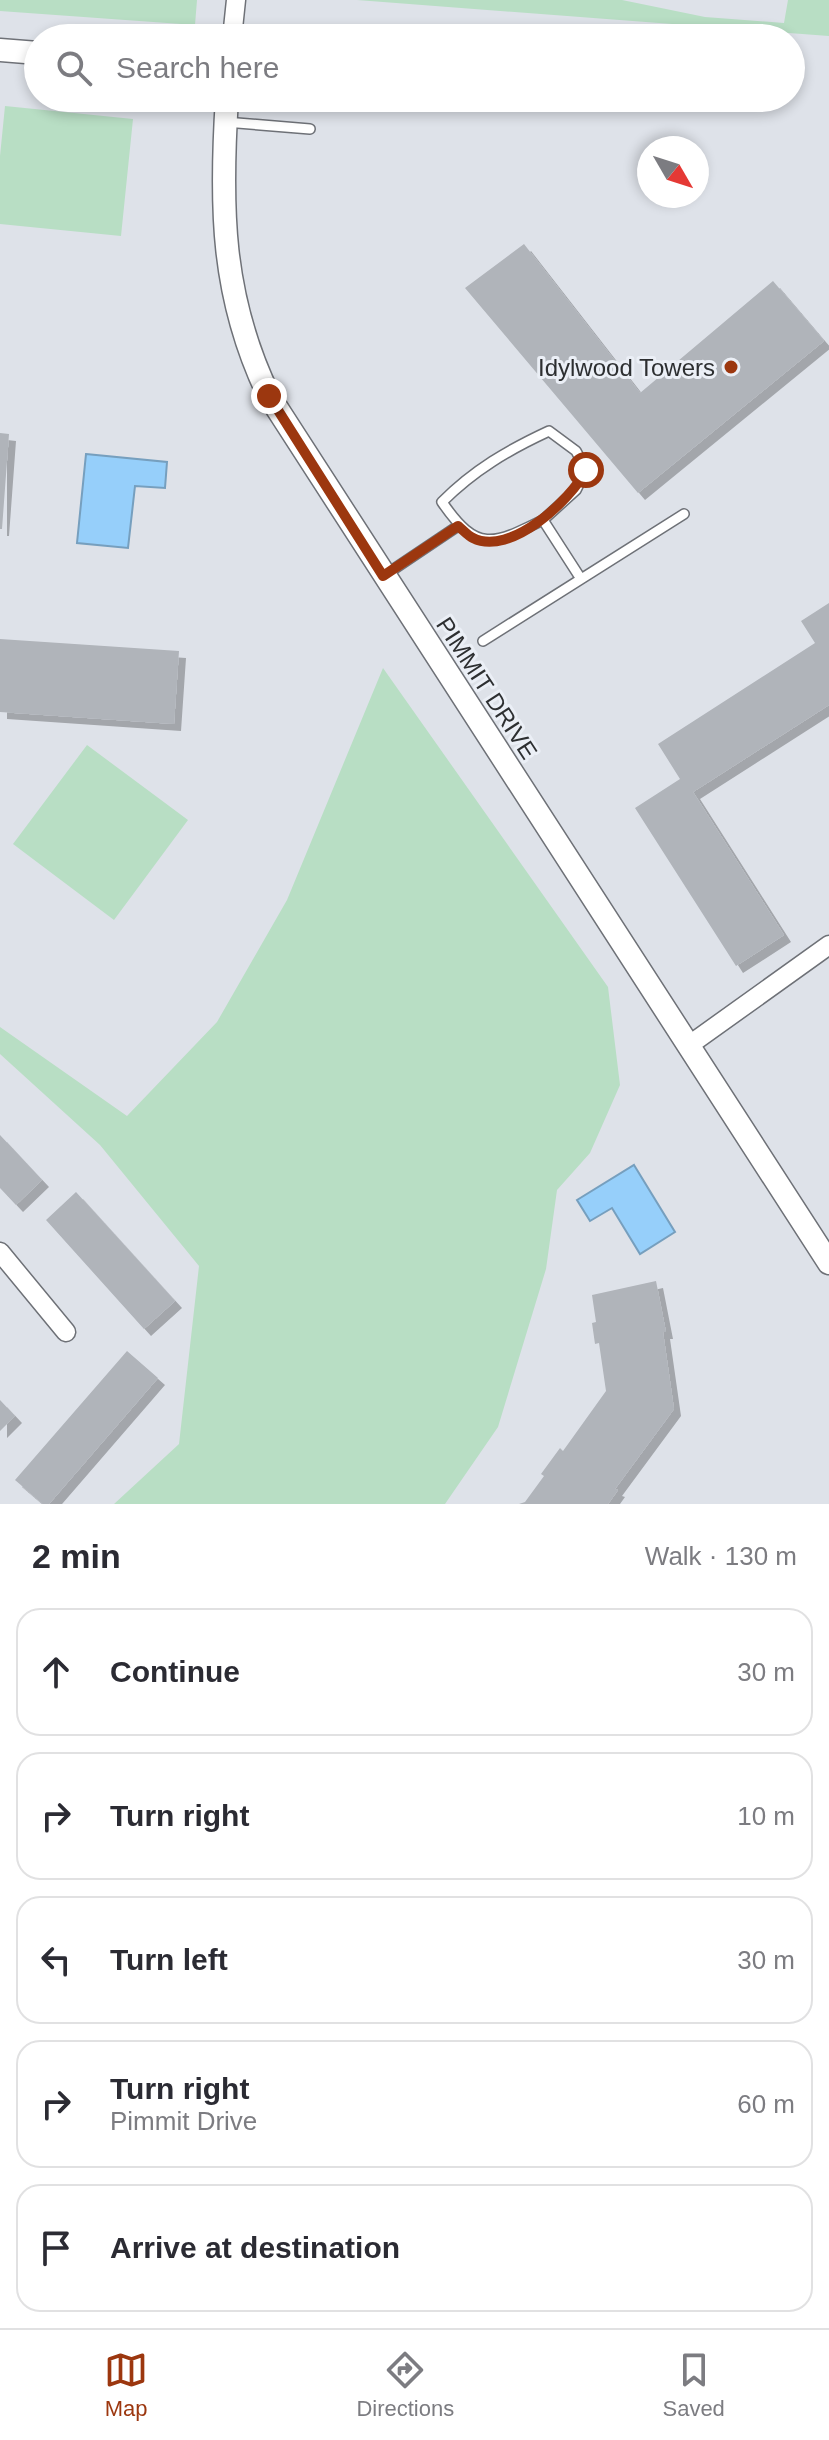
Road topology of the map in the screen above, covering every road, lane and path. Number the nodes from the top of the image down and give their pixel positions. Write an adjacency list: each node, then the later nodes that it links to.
1 (236, 0): 2 (street)
2 (233, 24)
3 (0, 50): 4 (street)
4 (24, 52)
5 (226, 112): 6 (street, PIMMIT DRIVE)
6 (225, 122): 7 (lane); 11 (street, PIMMIT DRIVE)
7 (310, 129)
8 (684, 514): 12 (lane)
9 (543, 520): 10 (lane); 10 (lane); 12 (lane)
10 (458, 526): 11 (lane)
11 (383, 576): 15 (street, PIMMIT DRIVE)
12 (581, 579): 13 (lane)
13 (483, 641)
14 (828, 950): 15 (street)
15 (688, 1046): 17 (street, PIMMIT DRIVE)
16 (0, 1252): 18 (street)
17 (829, 1263)
18 (66, 1332)

